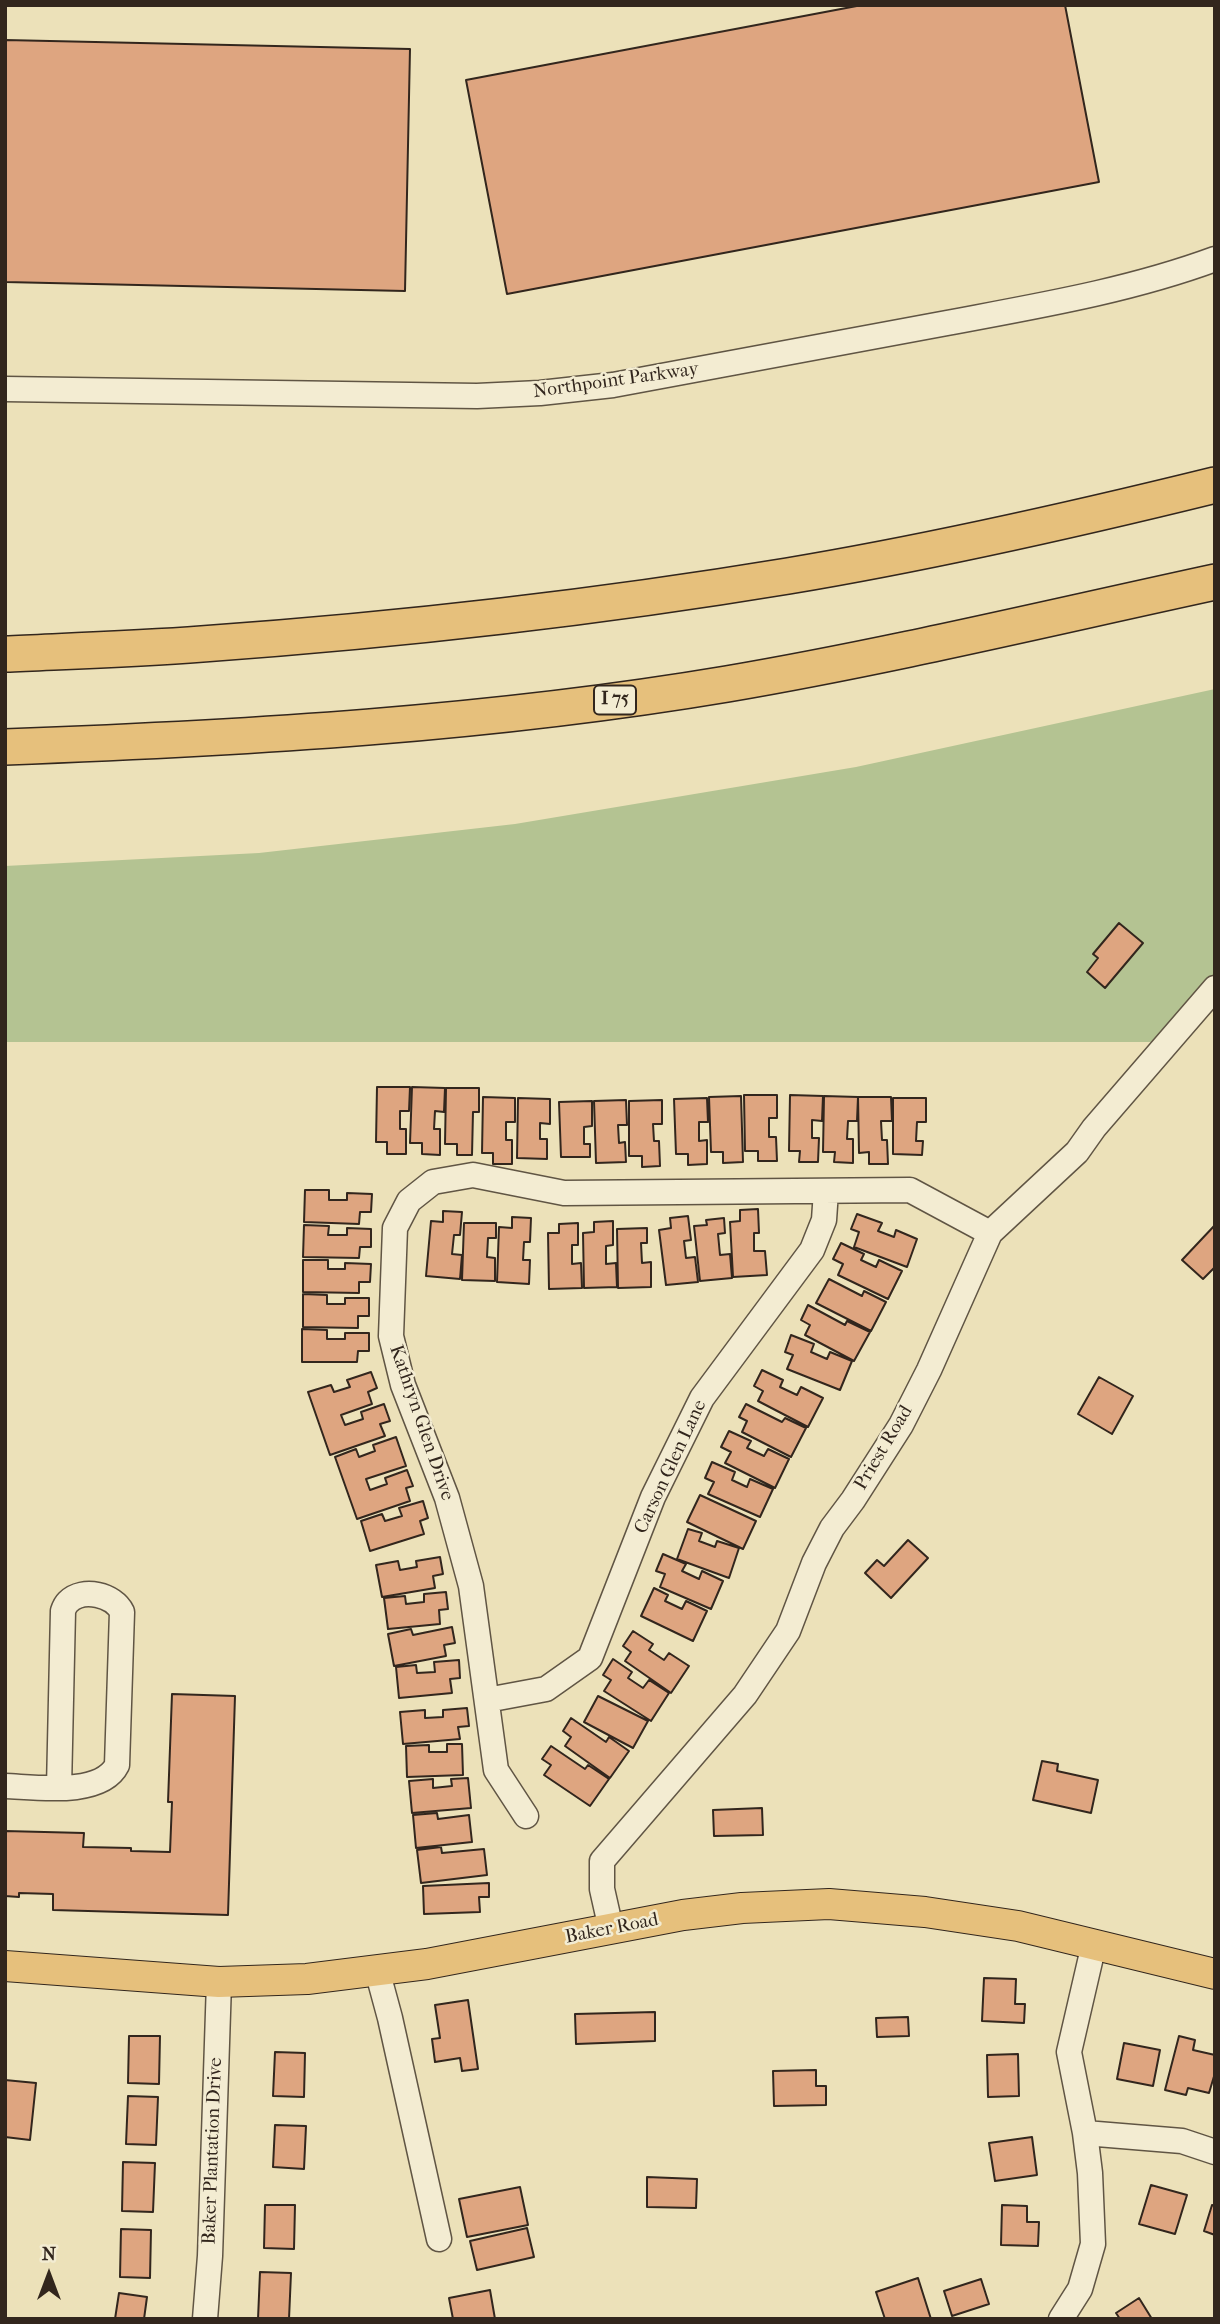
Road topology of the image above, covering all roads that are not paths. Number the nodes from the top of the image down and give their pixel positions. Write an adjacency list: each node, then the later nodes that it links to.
1 (1215, 260): 2 (street, Northpoint Parkway)
2 (5, 389)
3 (1215, 485): 5 (highway)
4 (1215, 582): 6 (highway, I 75)
5 (5, 654)
6 (5, 747)
7 (1215, 988): 9 (street, Priest Road)
8 (826, 1191): 9 (street, Kathryn Glen Drive); 10 (street, Carson Glen Lane); 10 (street, Kathryn Glen Drive)
9 (990, 1233): 14 (street, Priest Road)
10 (486, 1700): 13 (street, Kathryn Glen Drive)
11 (5, 1786): 12 (street)
12 (59, 1787): 12 (street)
13 (526, 1816)
14 (611, 1929): 15 (main road, Baker Road); 17 (main road, Baker Road)
15 (1094, 1944): 18 (main road, Baker Road); 20 (street)
16 (5, 1966): 19 (main road, Baker Road)
17 (377, 1970): 19 (main road, Baker Road); 22 (street)
18 (1215, 1974)
19 (219, 1982): 23 (street, Baker Plantation Drive)
20 (1085, 2133): 21 (street); 24 (street)
21 (1215, 2152)
22 (439, 2239)
23 (205, 2319)
24 (1061, 2319)

